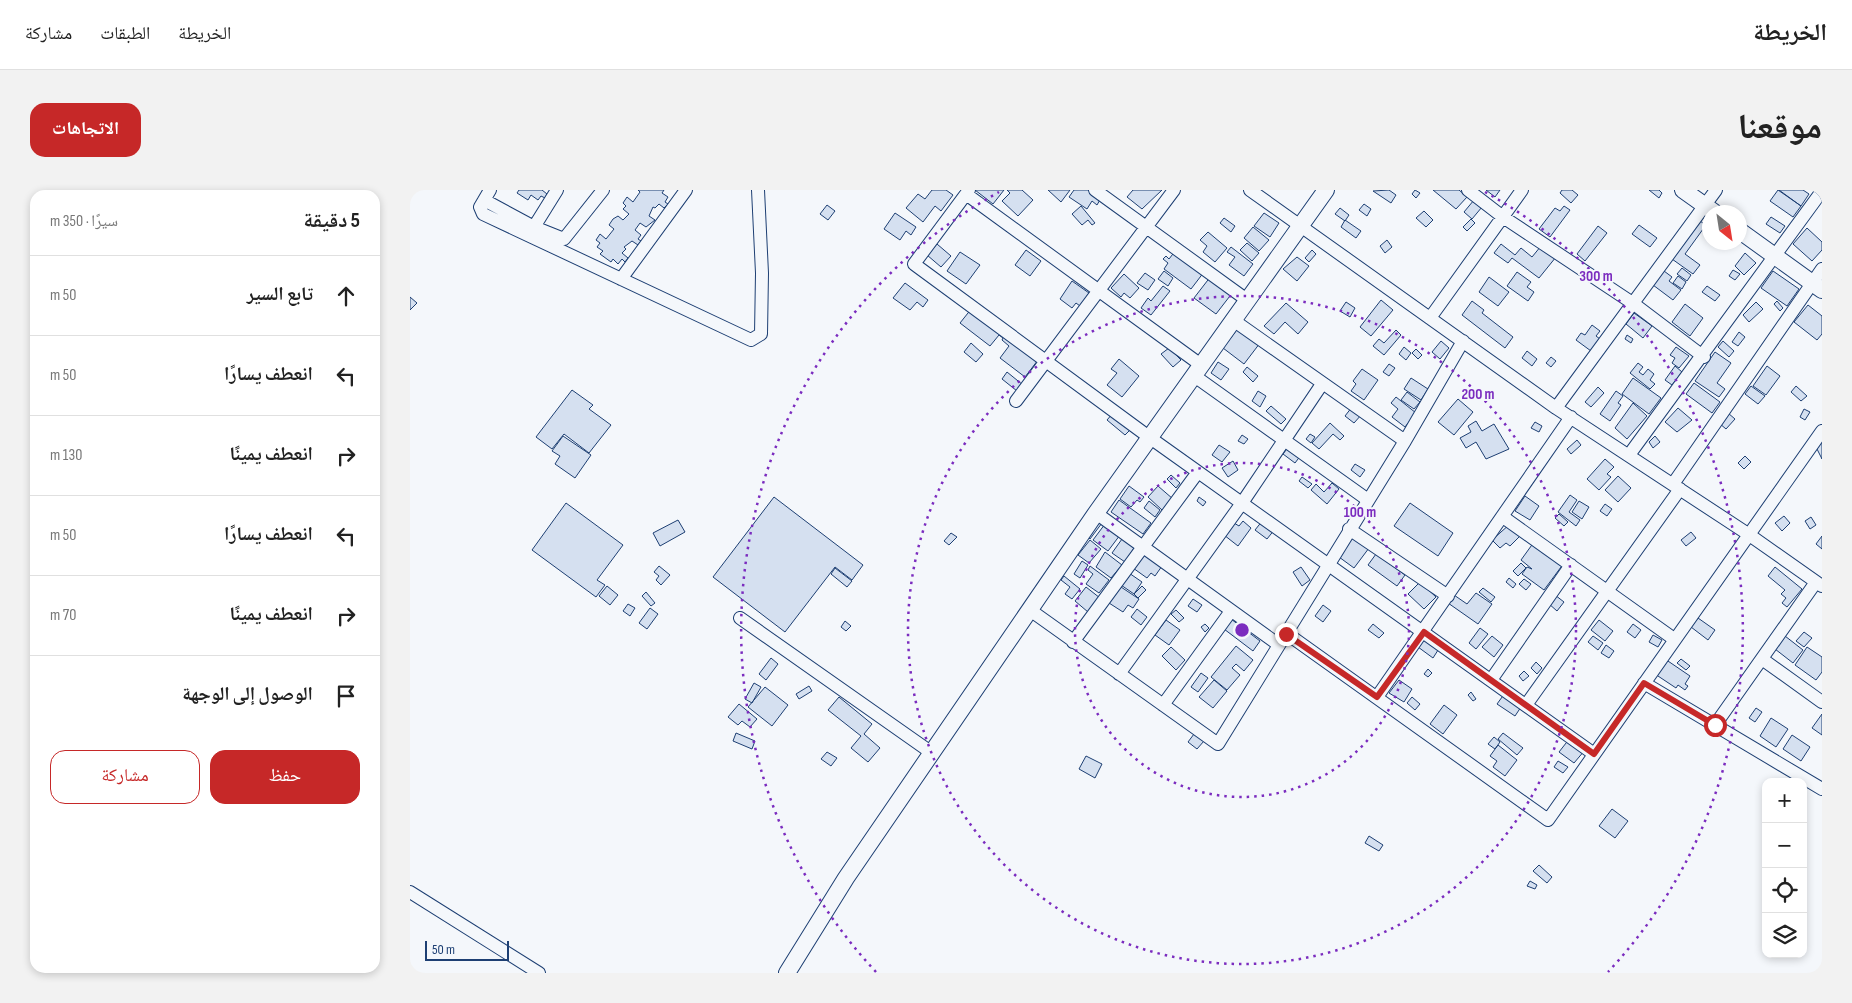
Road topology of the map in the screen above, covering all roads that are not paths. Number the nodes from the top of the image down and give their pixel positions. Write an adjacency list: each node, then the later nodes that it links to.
1 (558, 190): 21 (street)
2 (603, 190): 21 (street)
3 (686, 190): 26 (street)
4 (758, 190): 26 (street)
5 (1095, 190): 22 (street)
6 (1174, 190): 22 (street)
7 (1250, 190): 20 (street)
8 (1326, 190): 20 (main road)
9 (1468, 190): 18 (street)
10 (1522, 190): 18 (street)
11 (1683, 190): 16 (main road)
12 (1716, 190): 17 (street)
13 (1822, 191): 24 (street)
14 (968, 192): 28 (street); 35 (street)
15 (487, 195): 21 (street); 26 (street)
16 (1704, 205)
17 (1711, 205)
18 (1502, 217): 30 (street); 31 (street)
19 (1702, 219): 30 (street)
20 (1301, 225): 29 (main road); 31 (street)
21 (534, 227)
22 (1146, 227): 28 (street); 29 (street)
23 (1747, 236): 24 (main road)
24 (1776, 257): 27 (main road); 34 (street)
25 (1822, 270): 27 (street)
26 (621, 279)
27 (1817, 287): 47 (street)
28 (1099, 292): 35 (street); 36 (street)
29 (1247, 300): 32 (main road)
30 (1634, 304): 34 (street); 39 (street)
31 (1430, 318): 33 (street)
32 (1233, 320): 36 (main road); 37 (street)
33 (1463, 341): 39 (street); 44 (street)
34 (1704, 356): 45 (street)
35 (1046, 362): 38 (street); 42 (street)
36 (1197, 370): 42 (main road); 43 (street)
37 (1322, 384): 43 (street); 44 (street)
38 (1016, 401)
39 (1556, 408): 40 (street)
40 (1571, 417): 45 (street); 51 (street)
41 (1822, 431): 53 (street)
42 (1148, 437): 46 (street); 50 (main road)
43 (1284, 440): 48 (street); 49 (street)
44 (1405, 441): 48 (street)
45 (1629, 455): 47 (street)
46 (1198, 472): 49 (street); 54 (street)
47 (1677, 486): 53 (street); 59 (street)
48 (1368, 500): 52 (street)
49 (1242, 503): 55 (street); 57 (street)
50 (1096, 513): 54 (street); 61 (main road)
51 (1503, 517): 56 (street); 60 (street)
52 (1349, 529): 55 (street); 60 (street)
53 (1748, 534): 58 (street); 66 (street)
54 (1143, 547): 57 (street); 67 (street)
55 (1328, 564): 64 (street); 65 (street)
56 (1571, 565): 59 (street); 71 (street)
57 (1187, 579): 62 (street); 70 (street)
58 (1819, 584): 69 (street)
59 (1606, 590): 66 (street); 76 (street)
60 (1448, 596): 64 (street)
61 (1030, 610): 67 (street); 78 (main road)
62 (1232, 610): 68 (street); 75 (street)
63 (740, 618): 78 (street)
64 (1424, 632): 71 (street); 73 (street)
65 (1286, 634): 68 (street); 73 (street)
66 (1674, 639): 72 (street)
67 (1073, 642): 70 (street)
68 (1279, 645): 75 (street)
69 (1762, 659): 74 (street); 77 (street)
70 (1119, 674): 75 (street)
71 (1491, 680): 76 (street)
72 (1644, 683): 77 (street); 79 (street)
73 (1377, 697): 79 (street)
74 (1822, 702)
75 (1163, 705)
76 (1526, 705): 79 (street)
77 (1715, 725): 80 (street)
78 (932, 753): 83 (main road)
79 (1594, 754)
80 (1822, 789)
81 (410, 892): 82 (street)
82 (539, 973)
83 (787, 973)

